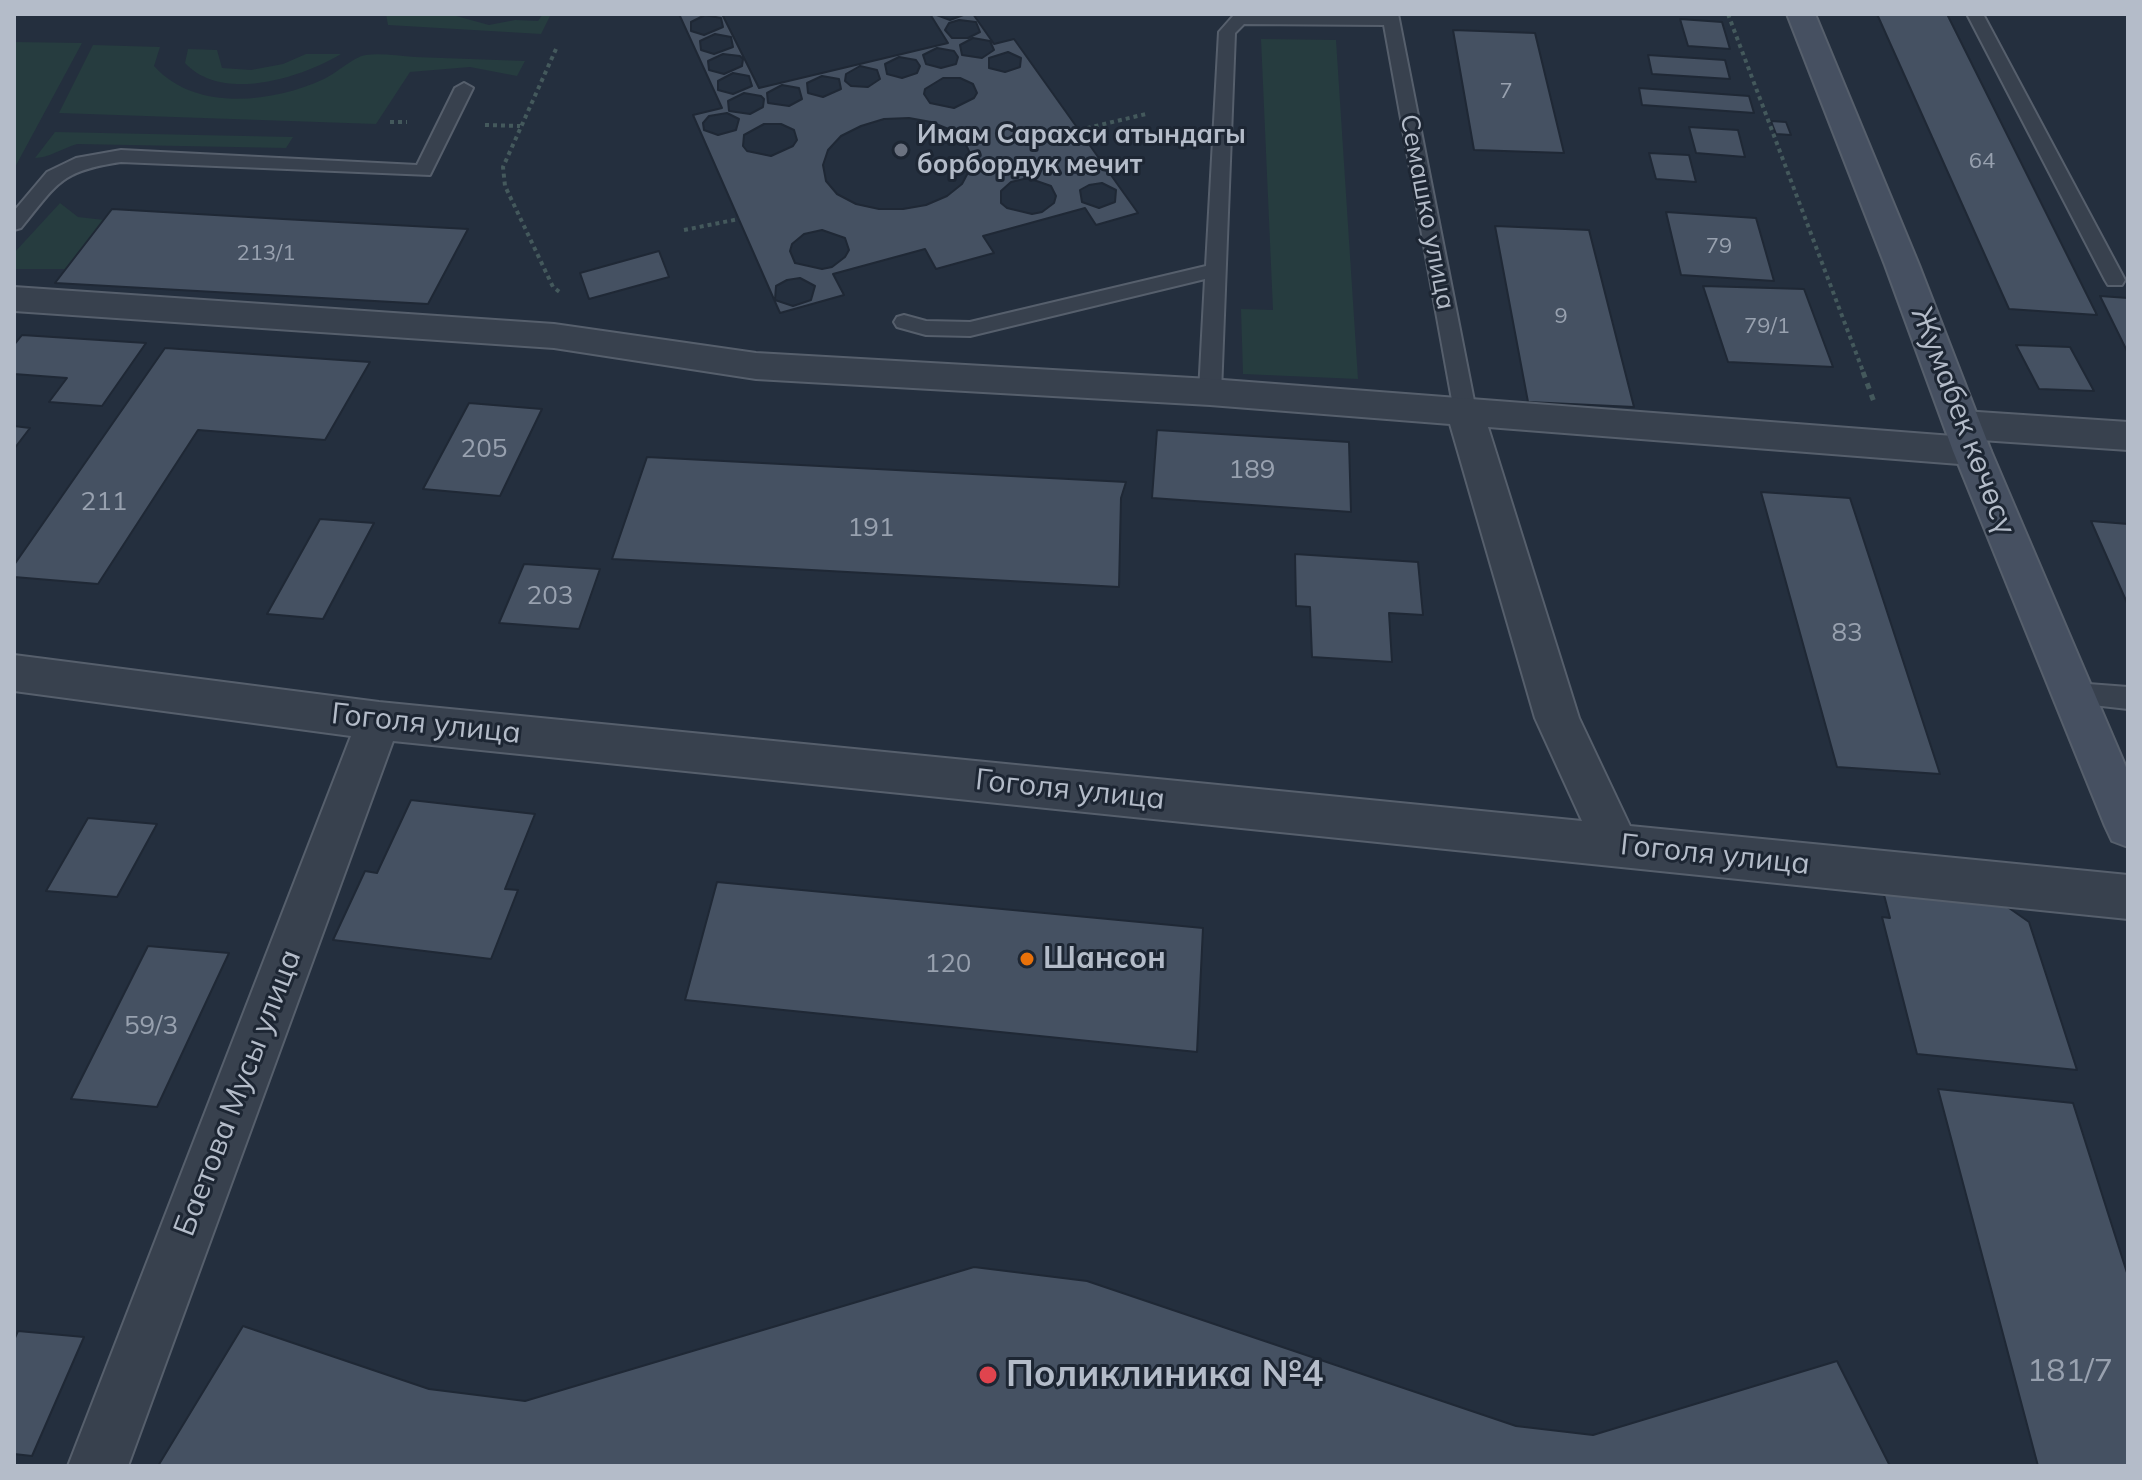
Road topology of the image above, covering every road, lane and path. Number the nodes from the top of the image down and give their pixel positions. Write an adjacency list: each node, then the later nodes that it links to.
1 (1728, 14): 18 (path)
2 (1801, 14): 21 (street, Жумабек көчөсү)
3 (1975, 14): 13 (lane)
4 (1390, 17): 12 (lane); 19 (lane, Семашко улица)
5 (556, 49): 15 (path)
6 (464, 88): 10 (lane)
7 (1146, 114): 8 (path)
8 (1079, 130)
9 (739, 219): 11 (path)
10 (14, 224)
11 (684, 230)
12 (1215, 270): 16 (lane); 17 (lane)
13 (2115, 280)
14 (14, 299): 17 (street)
15 (569, 299)
16 (904, 322)
17 (1210, 392): 19 (street)
18 (1876, 407)
19 (1465, 411): 21 (street); 27 (street)
20 (2128, 436): 21 (street)
21 (1968, 438): 23 (street, Жумабек көчөсү)
22 (14, 673): 25 (street, Гоголя улица)
23 (2075, 694): 24 (lane); 26 (street, Жумабек көчөсү)
24 (2128, 698)
25 (379, 721): 27 (street, Гоголя улица); 29 (street, Баетова Мусы улица)
26 (2128, 826)
27 (1616, 845): 28 (street, Гоголя улица)
28 (2128, 897)
29 (98, 1466)

